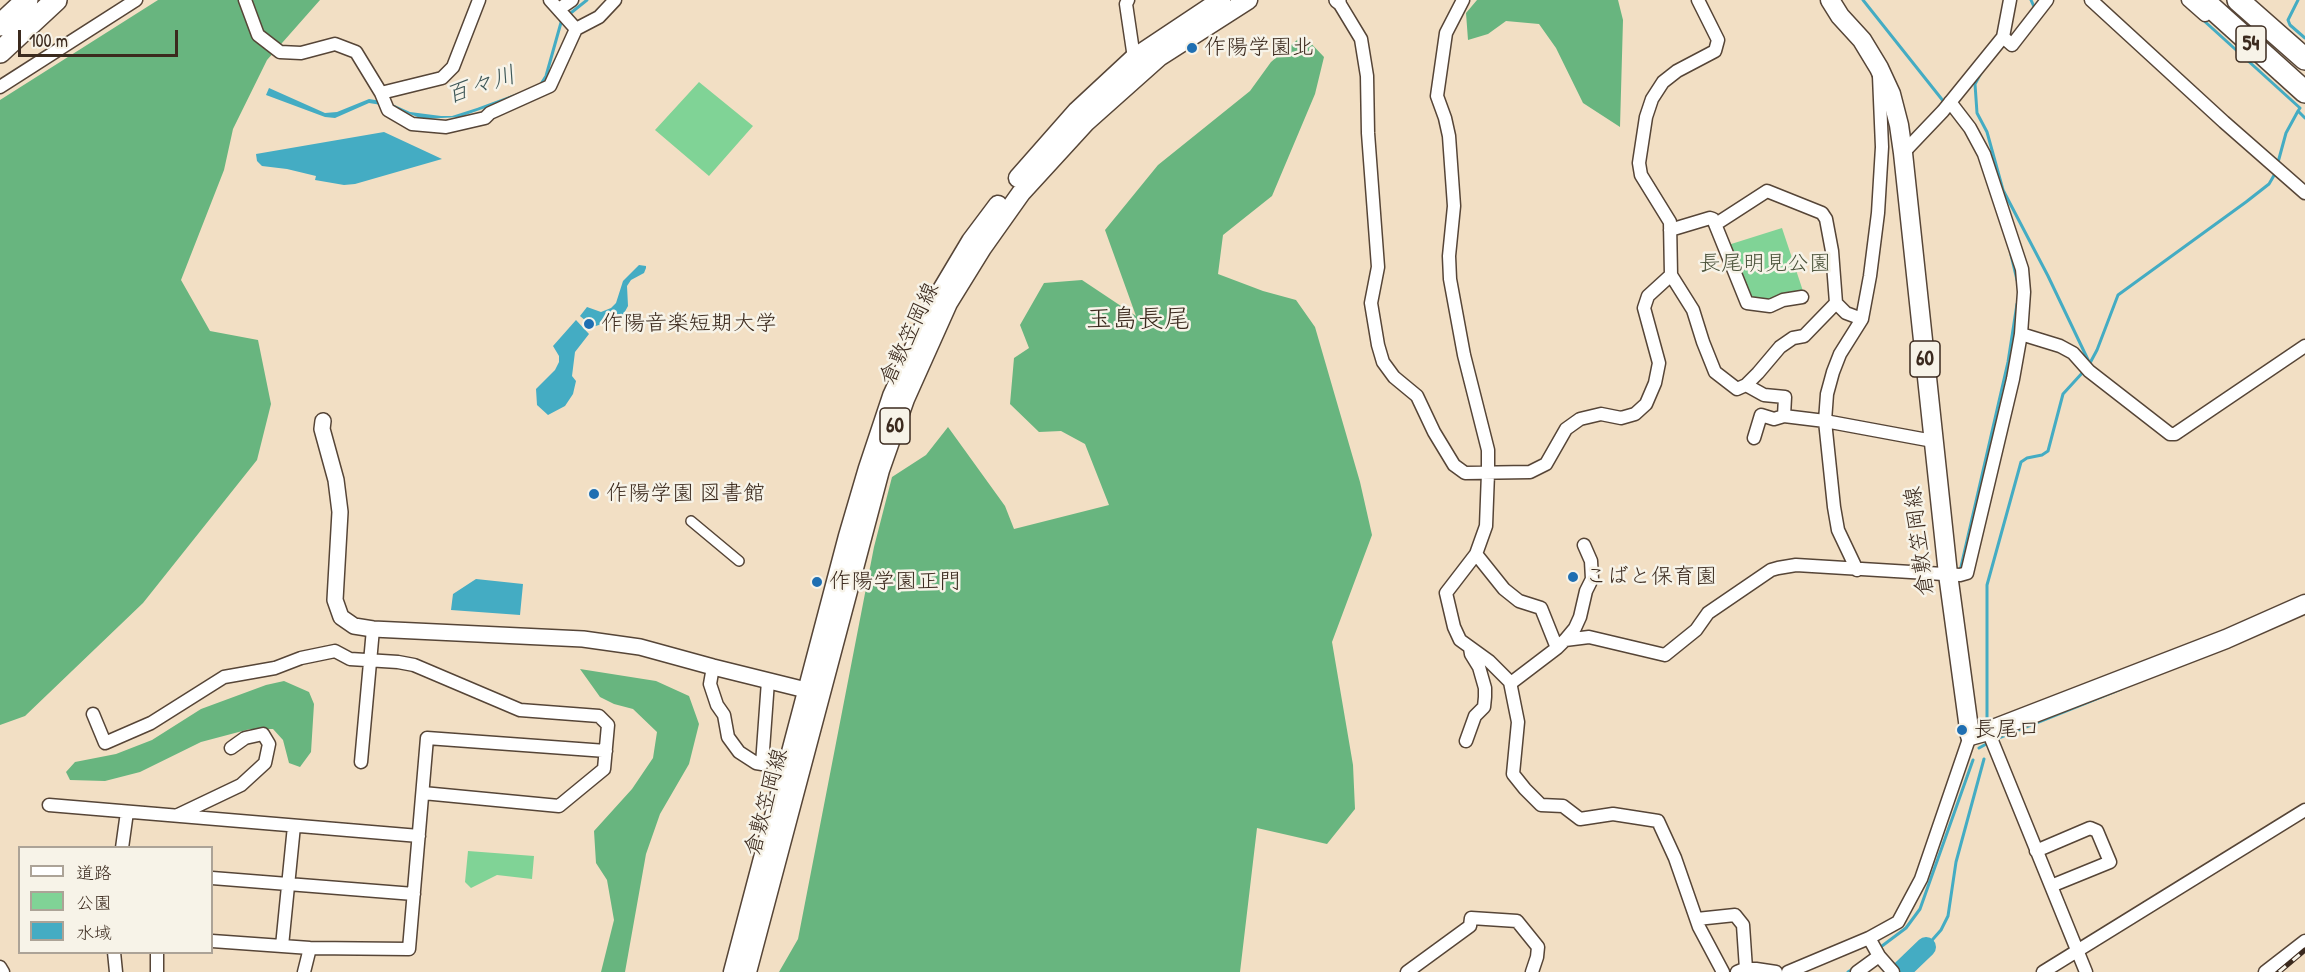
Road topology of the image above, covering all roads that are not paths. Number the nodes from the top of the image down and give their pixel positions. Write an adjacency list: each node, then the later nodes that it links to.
1 (27, 0): 24 (highway)
2 (56, 0): 28 (highway)
3 (136, 0): 32 (street)
4 (245, 0): 34 (street)
5 (480, 0): 34 (street)
6 (572, 0): 23 (street)
7 (615, 0): 23 (street)
8 (1128, 0): 29 (street)
9 (1221, 0): 29 (main road, 倉敷笠岡線 / 60)
10 (1248, 0): 67 (main road, 倉敷笠岡線 / 60)
11 (1463, 0): 52 (street)
12 (1698, 0): 39 (street)
13 (1830, 0): 31 (main road, 倉敷笠岡線 / 60)
14 (2010, 0): 26 (street)
15 (2047, 0): 26 (street)
16 (2091, 0): 37 (street)
17 (2188, 0): 25 (street)
18 (2200, 0): 25 (main road); 33 (highway, 54)
19 (2220, 0): 33 (highway)
20 (2238, 0): 30 (highway, 54)
21 (2253, 0): 27 (main road)
22 (1337, 1): 52 (street)
23 (563, 14): 34 (street)
24 (0, 26)
25 (2219, 28): 33 (main road)
26 (2006, 40): 35 (street)
27 (2305, 48)
28 (0, 52)
29 (1134, 58): 67 (main road, 倉敷笠岡線 / 60)
30 (2305, 59)
31 (1879, 68): 36 (main road, 倉敷笠岡線 / 60); 43 (street)
32 (0, 87)
33 (2304, 90)
34 (381, 95)
35 (1947, 106): 36 (street); 44 (street)
36 (1904, 153): 51 (main road, 倉敷笠岡線 / 60)
37 (2305, 193)
38 (1716, 224): 39 (street); 41 (street); 42 (street)
39 (1670, 230): 40 (street)
40 (1671, 276): 46 (street); 52 (street)
41 (1802, 297)
42 (1836, 303): 43 (street); 46 (street)
43 (1862, 320): 49 (street)
44 (2016, 336): 45 (street); 58 (street)
45 (2305, 346)
46 (1746, 385): 47 (street)
47 (1784, 416): 49 (street); 50 (street)
48 (322, 421): 60 (street)
49 (1826, 421): 51 (street); 57 (street)
50 (1754, 438)
51 (1933, 441): 58 (main road, 倉敷笠岡線 / 60)
52 (1488, 473): 55 (street)
53 (691, 521): 56 (street)
54 (1584, 545): 61 (street)
55 (1476, 554): 61 (street); 62 (street)
56 (739, 561)
57 (1857, 570): 58 (street); 61 (street)
58 (1955, 574): 69 (main road, 倉敷笠岡線 / 60)
59 (2305, 604): 70 (main road)
60 (373, 629): 63 (street); 64 (street)
61 (1561, 644): 66 (street)
62 (1470, 648): 66 (street); 71 (street)
63 (371, 661): 68 (street); 73 (street); 74 (street)
64 (713, 667): 65 (street); 65 (street)
65 (768, 681): 67 (street)
66 (1510, 683): 88 (street)
67 (814, 692): 103 (main road, 倉敷笠岡線 / 60); 104 (main road, 倉敷笠岡線 / 60)
68 (93, 714)
69 (1970, 736): 70 (main road); 94 (street)
70 (1990, 737): 83 (street)
71 (1466, 741)
72 (231, 748): 79 (street)
73 (606, 751): 75 (street); 75 (street)
74 (361, 762)
75 (423, 793): 81 (street)
76 (50, 805): 78 (street)
77 (2305, 810): 93 (street)
78 (126, 812): 79 (street); 82 (street)
79 (177, 816): 80 (street)
80 (294, 825): 81 (street); 85 (street)
81 (419, 836): 87 (street)
82 (122, 846)
83 (2036, 851): 86 (street); 86 (street)
84 (213, 878): 85 (street)
85 (288, 884): 87 (street); 91 (street)
86 (2051, 886): 93 (street)
87 (414, 894): 92 (street)
88 (1697, 919): 98 (street); 107 (street)
89 (213, 940): 91 (street)
90 (2305, 940): 114 (street)
91 (282, 946): 92 (street)
92 (310, 948): 102 (street)
93 (2077, 948): 112 (street); 113 (street)
94 (1876, 950): 109 (street); 110 (street); 111 (street)
95 (114, 954): 100 (street)
96 (157, 954): 101 (street)
97 (0, 967): 99 (street)
98 (1742, 970): 108 (street)
99 (3, 972)
100 (116, 972)
101 (157, 972)
102 (304, 972)
103 (733, 972)
104 (747, 972)
105 (1407, 972): 106 (street)
106 (1532, 972)
107 (1723, 972)
108 (1776, 972)
109 (1788, 972)
110 (1857, 972)
111 (1893, 972)
112 (2043, 972)
113 (2086, 972)
114 (2265, 972)

